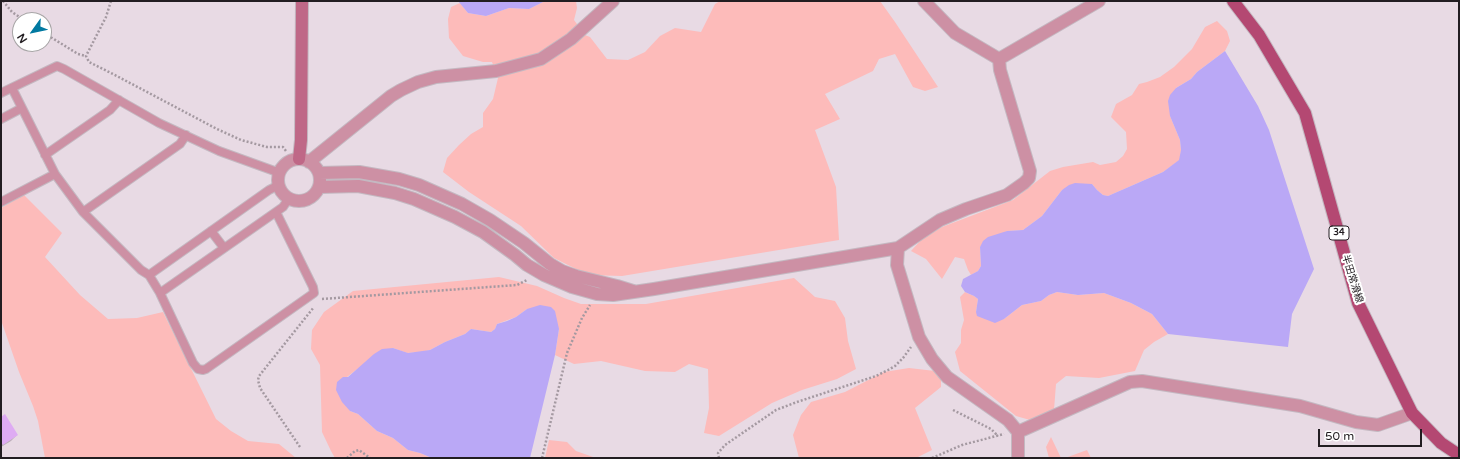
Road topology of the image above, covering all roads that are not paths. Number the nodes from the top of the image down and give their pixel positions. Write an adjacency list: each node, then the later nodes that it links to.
1 (302, 1): 14 (street)
2 (613, 1): 14 (street)
3 (924, 1): 6 (street)
4 (1099, 1): 6 (street)
5 (1233, 1): 35 (main road, 半田常滑線 / 34)
6 (998, 59): 30 (street)
7 (12, 88): 8 (lane); 9 (lane); 10 (lane)
8 (1, 93)
9 (119, 100): 12 (lane); 13 (lane)
10 (22, 108): 11 (lane); 13 (lane)
11 (1, 119)
12 (186, 135): 18 (lane); 23 (lane)
13 (45, 155): 17 (lane)
14 (300, 160): 16 (street); 18 (street)
15 (359, 172): 16 (street); 19 (street); 25 (street)
16 (319, 173): 20 (street)
17 (55, 174): 22 (lane); 23 (lane)
18 (279, 179): 21 (street); 27 (lane)
19 (358, 186): 20 (street); 26 (street)
20 (320, 187): 21 (street)
21 (289, 198): 24 (lane)
22 (1, 202)
23 (83, 212): 32 (lane)
24 (276, 212): 29 (lane); 34 (lane)
25 (479, 214): 26 (street); 28 (street)
26 (472, 226): 31 (street)
27 (211, 231): 29 (lane); 32 (lane)
28 (524, 243): 31 (street); 33 (street)
29 (224, 248): 34 (lane)
30 (898, 248): 33 (street); 36 (street)
31 (515, 255): 33 (street)
32 (149, 275): 34 (lane)
33 (634, 292)
34 (160, 293)
35 (1412, 413): 36 (street); 37 (main road, 半田常滑線 / 34)
36 (1018, 432): 38 (street)
37 (1459, 455)
38 (1018, 458)

